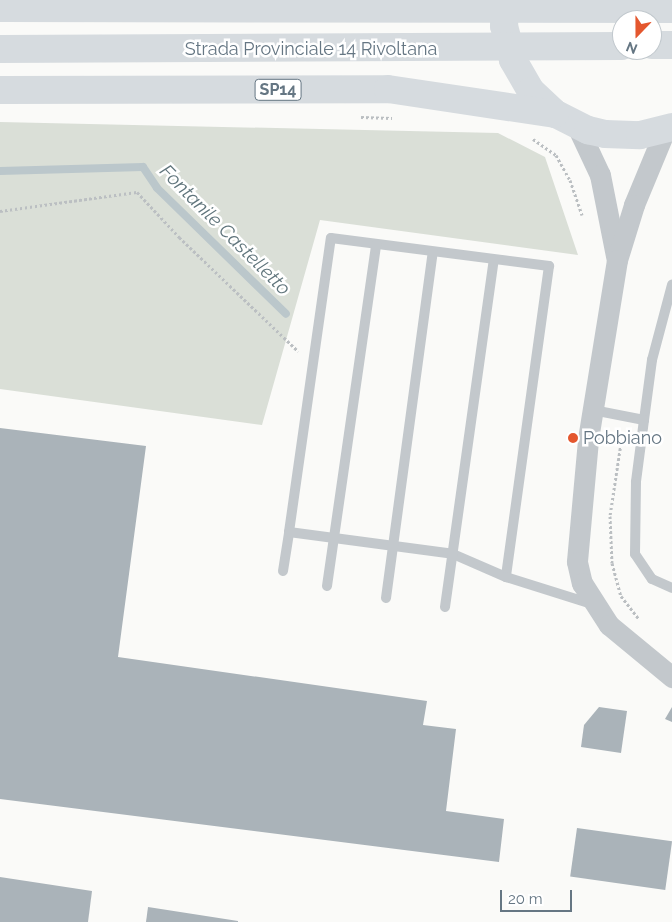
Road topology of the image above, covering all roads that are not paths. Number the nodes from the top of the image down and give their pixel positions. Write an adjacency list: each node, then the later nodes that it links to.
1 (505, 0): 7 (main road)
2 (0, 8): 3 (main road)
3 (672, 9)
4 (612, 46): 5 (main road, Strada Provinciale 14 Rivoltana)
5 (0, 50)
6 (0, 90): 7 (main road, SP14)
7 (566, 120): 8 (main road); 12 (street)
8 (669, 128): 12 (street)
9 (376, 244): 10 (lane); 16 (lane); 17 (lane)
10 (433, 252): 11 (lane); 18 (lane)
11 (494, 260): 19 (lane); 21 (lane)
12 (617, 260): 14 (street)
13 (672, 285): 15 (lane)
14 (593, 410): 15 (lane); 25 (street)
15 (644, 420): 23 (lane)
16 (289, 532): 17 (lane); 20 (lane)
17 (334, 538): 18 (lane); 22 (lane)
18 (394, 546): 19 (lane); 24 (lane)
19 (453, 554): 21 (lane); 26 (lane)
20 (283, 571)
21 (506, 577): 25 (lane)
22 (328, 586)
23 (672, 588)
24 (386, 598)
25 (593, 604): 27 (street)
26 (445, 607)
27 (672, 677)

